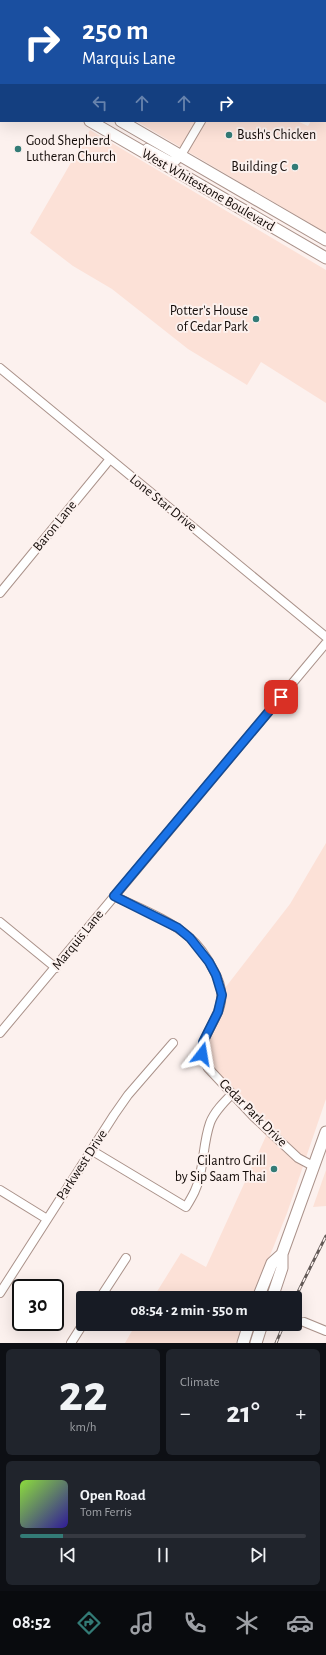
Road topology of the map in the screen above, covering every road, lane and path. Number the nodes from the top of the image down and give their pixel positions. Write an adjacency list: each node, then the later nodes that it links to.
1 (92, 122): 4 (main road, West Whitestone Boulevard)
2 (124, 122): 5 (main road, West Whitestone Boulevard)
3 (200, 122): 5 (street)
4 (120, 138): 5 (street); 6 (main road, West Whitestone Boulevard)
5 (181, 155): 7 (main road, West Whitestone Boulevard)
6 (212, 193): 7 (main road); 9 (main road, West Whitestone Boulevard)
7 (268, 205): 8 (main road, West Whitestone Boulevard)
8 (326, 240)
9 (326, 258)
10 (0, 368): 11 (street, Lone Star Drive)
11 (110, 459): 12 (street, Baron Lane); 13 (street, Lone Star Drive)
12 (0, 593)
13 (326, 637)
14 (326, 643): 15 (street, Marquis Lane)
15 (114, 896): 17 (street, Marquis Lane); 20 (street, Cedar Park Drive)
16 (0, 922): 17 (street)
17 (56, 968): 18 (street, Marquis Lane)
18 (0, 1033)
19 (173, 1043): 22 (street, Parkwest Drive)
20 (232, 1094): 22 (street); 23 (street, Cedar Park Drive)
21 (326, 1132): 23 (main road)
22 (91, 1150): 25 (street, Parkwest Drive)
23 (313, 1166): 26 (main road)
24 (0, 1190): 25 (street)
25 (47, 1218): 28 (street, Parkwest Drive)
26 (282, 1254): 30 (main road); 31 (main road)
27 (126, 1258): 29 (street)
28 (1, 1289)
29 (105, 1291)
30 (261, 1291)
31 (274, 1291)
32 (304, 1322): 36 (street)
33 (79, 1331): 37 (street)
34 (247, 1331): 38 (main road)
35 (260, 1331): 39 (main road)
36 (326, 1331)
37 (71, 1343)
38 (243, 1343)
39 (256, 1343)

